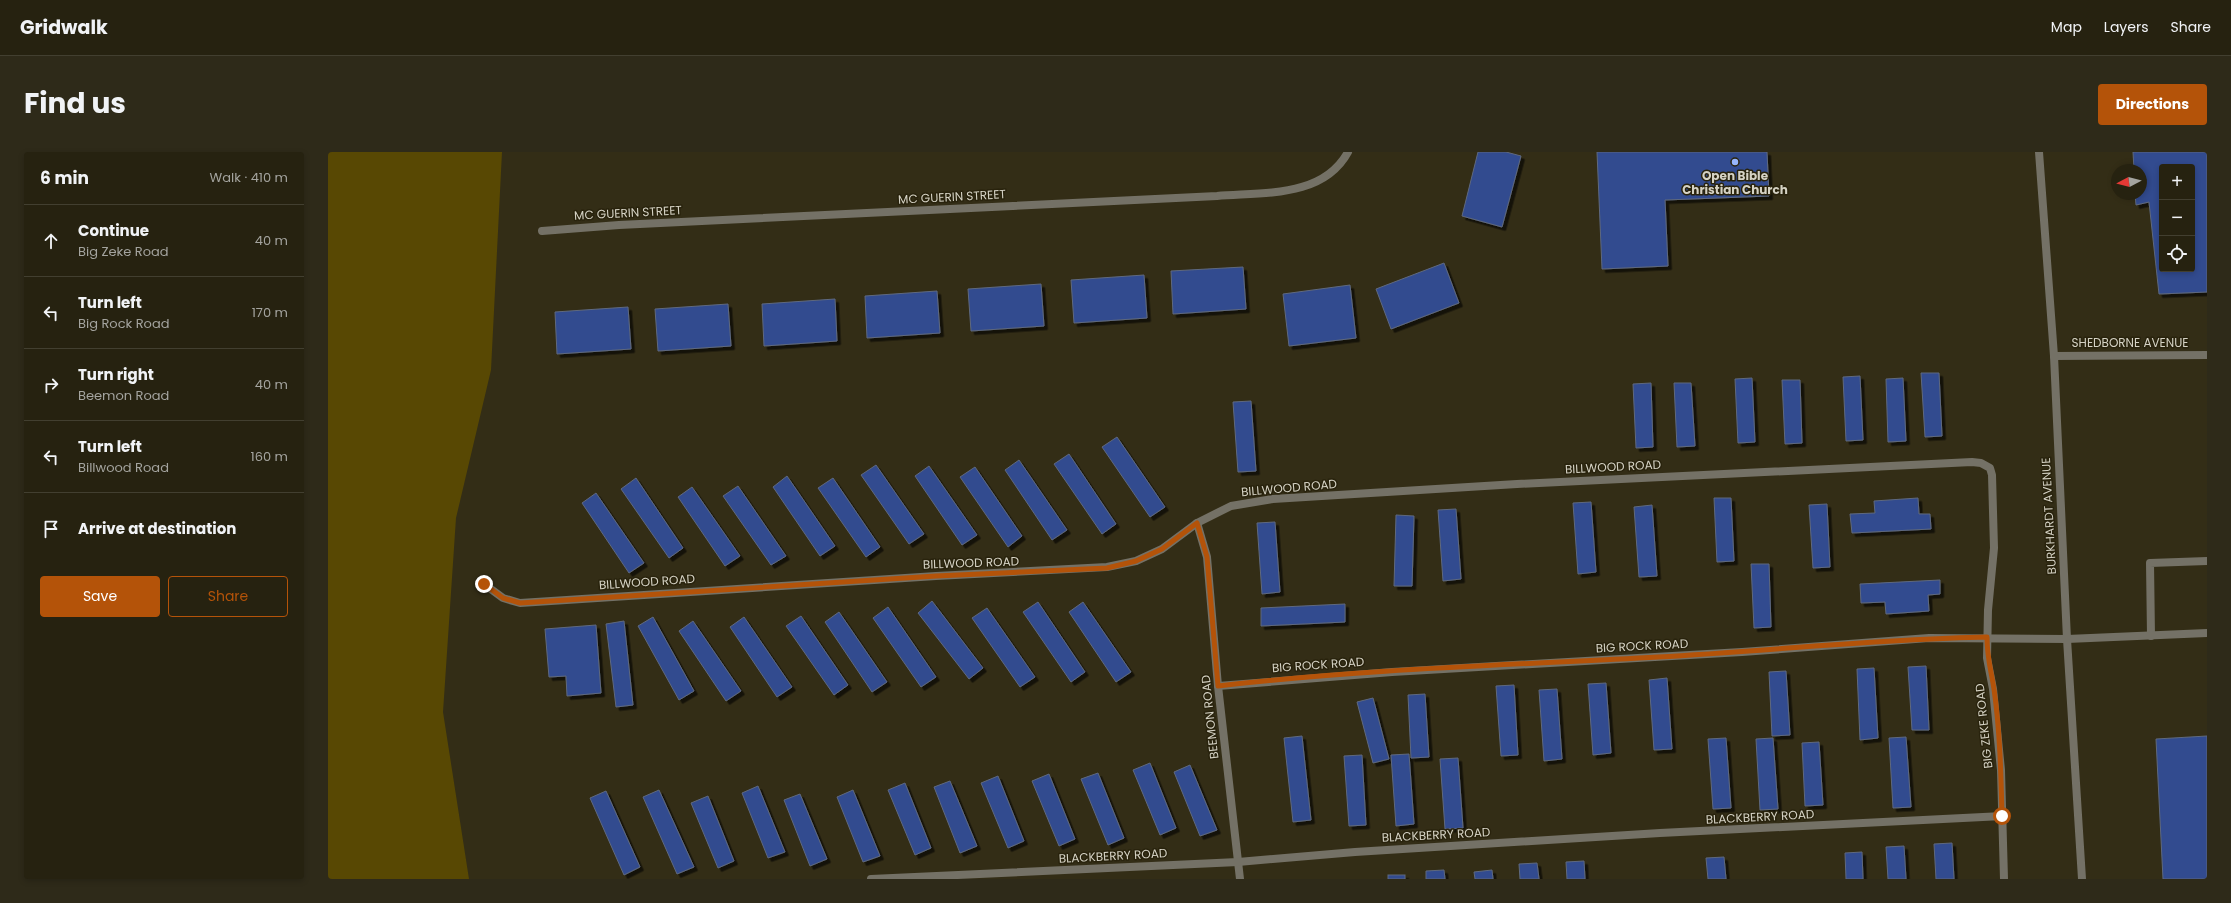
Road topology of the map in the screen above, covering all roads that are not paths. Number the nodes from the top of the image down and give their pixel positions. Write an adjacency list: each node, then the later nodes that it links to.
1 (1348, 152): 3 (street, MC GUERIN STREET)
2 (2039, 152): 5 (street, BURKHARDT AVENUE)
3 (542, 231)
4 (2207, 355): 5 (street, SHEDBORNE AVENUE)
5 (2054, 356): 13 (street, BURKHARDT AVENUE)
6 (1992, 475): 7 (street, BILLWOOD ROAD); 12 (street, BIG ZEKE ROAD)
7 (1197, 523): 9 (street, BILLWOOD ROAD); 14 (street, BEEMON ROAD)
8 (2207, 561): 11 (street)
9 (484, 584)
10 (2207, 633): 11 (street, BIG ROCK ROAD)
11 (2151, 636): 13 (street, BIG ROCK ROAD)
12 (1987, 637): 13 (street, BIG ROCK ROAD); 14 (street, BIG ROCK ROAD); 15 (street, BIG ZEKE ROAD)
13 (2067, 639): 20 (street, BURKHARDT AVENUE)
14 (1218, 686): 16 (street, BEEMON ROAD)
15 (2002, 816): 16 (street, BLACKBERRY ROAD); 19 (street, BIG ZEKE ROAD)
16 (1238, 862): 17 (street, BLACKBERRY ROAD); 18 (street, BEEMON ROAD)
17 (871, 879)
18 (1240, 879)
19 (2004, 879)
20 (2082, 879)

